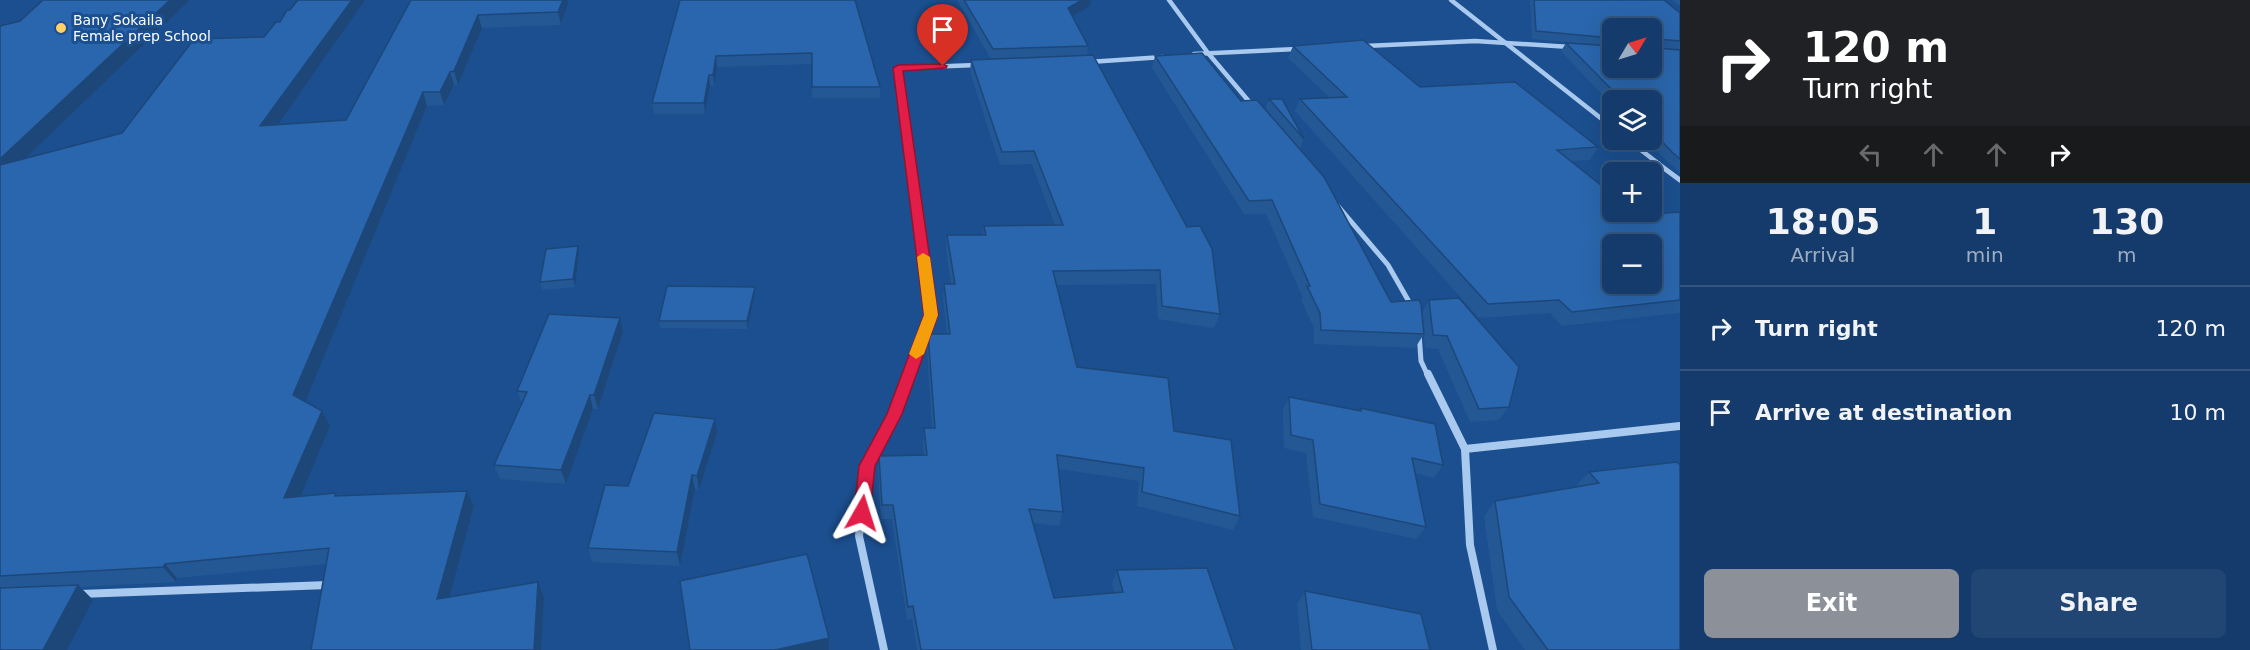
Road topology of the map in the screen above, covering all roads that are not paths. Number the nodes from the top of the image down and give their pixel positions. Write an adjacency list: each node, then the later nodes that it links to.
1 (1169, 0): 7 (street)
2 (1450, 0): 3 (street)
3 (1505, 44): 4 (street); 5 (street); 13 (street)
4 (1359, 46)
5 (1577, 48)
6 (1301, 49): 7 (street)
7 (1208, 53): 8 (street); 12 (street)
8 (1186, 55)
9 (1175, 56): 10 (street)
10 (1087, 62)
11 (981, 65): 23 (street)
12 (1261, 115)
13 (1602, 119)
14 (1641, 150): 15 (street)
15 (1680, 180)
16 (1328, 195): 17 (street)
17 (1418, 317)
18 (1419, 328): 20 (street)
19 (1680, 426): 20 (street)
20 (1465, 449): 24 (street)
21 (328, 585): 22 (street)
22 (70, 594)
23 (884, 650)
24 (1493, 650)

